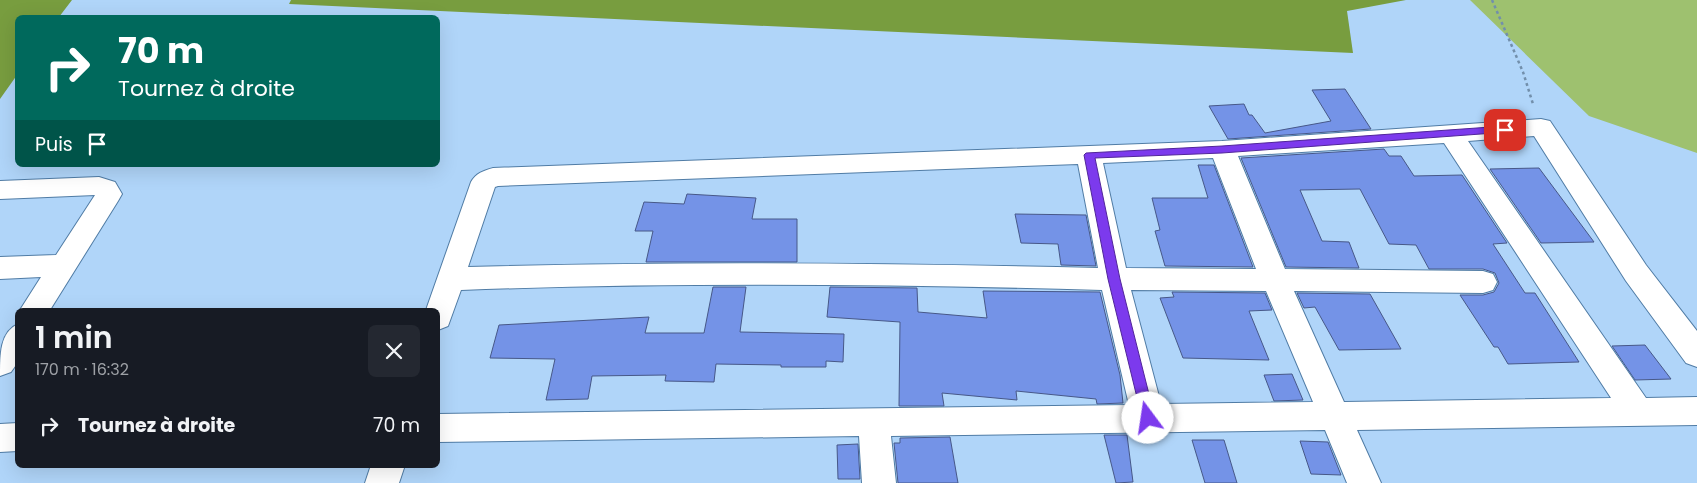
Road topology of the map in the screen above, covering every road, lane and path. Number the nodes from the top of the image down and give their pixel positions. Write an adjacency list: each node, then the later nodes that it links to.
1 (1492, 0): 2 (path)
2 (1541, 127): 3 (street); 16 (street)
3 (1451, 134): 4 (street); 19 (street)
4 (1222, 149): 5 (street); 11 (street)
5 (1089, 155): 9 (street); 10 (street)
6 (0, 190): 7 (street)
7 (64, 265): 8 (street); 13 (street)
8 (0, 268)
9 (450, 279): 10 (street); 14 (street)
10 (1114, 279): 11 (street); 21 (street)
11 (1275, 280): 12 (street); 20 (street)
12 (1483, 282)
13 (36, 308)
14 (440, 312)
15 (15, 340): 17 (street)
16 (1697, 354)
17 (0, 363)
18 (1697, 411): 19 (street)
19 (1638, 412): 20 (street)
20 (1335, 416): 21 (street); 29 (street)
21 (1148, 418): 22 (street)
22 (874, 422): 23 (street); 28 (street)
23 (440, 428)
24 (15, 437): 25 (street)
25 (0, 438)
26 (387, 468): 27 (street)
27 (382, 483)
28 (879, 483)
29 (1364, 483)

